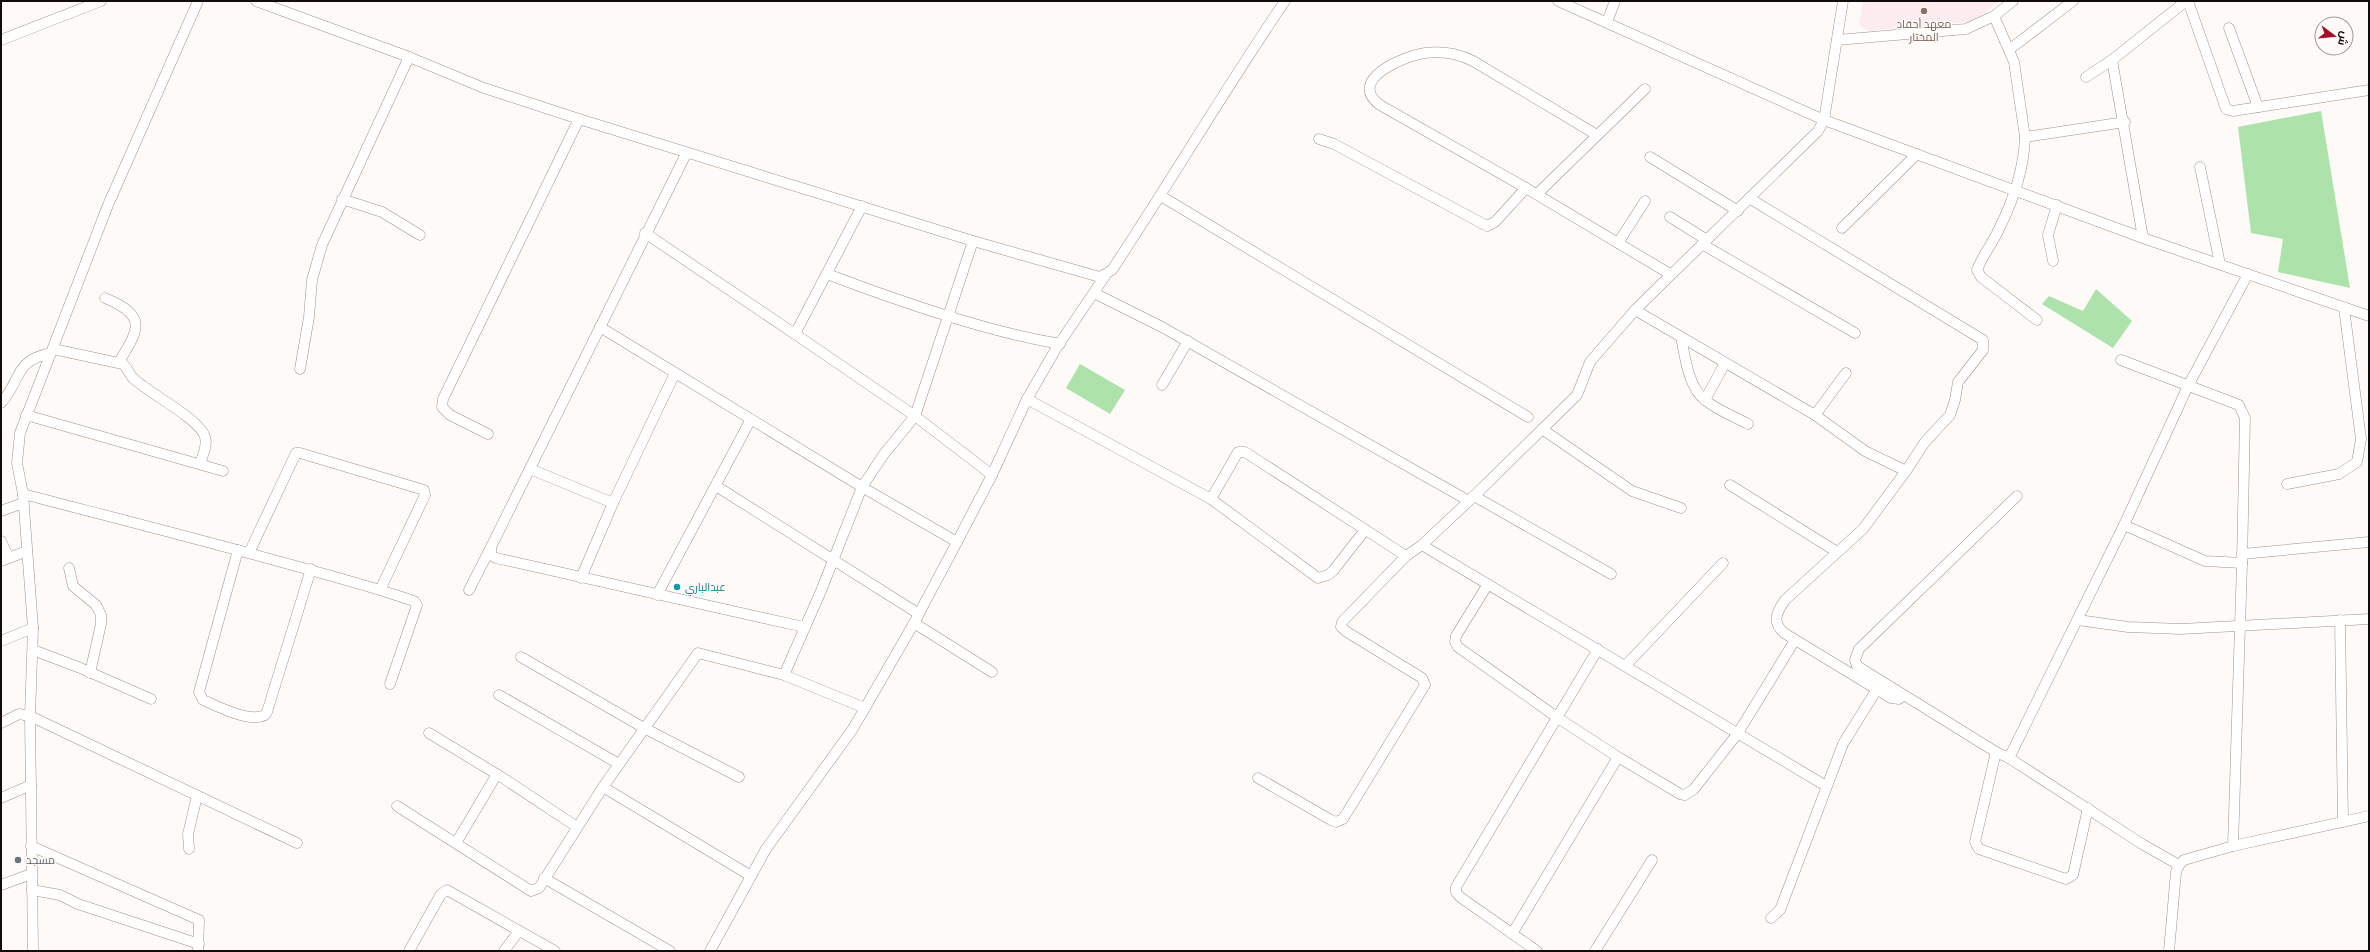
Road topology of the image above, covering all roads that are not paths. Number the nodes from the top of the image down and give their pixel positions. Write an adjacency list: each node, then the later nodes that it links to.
1 (101, 1): 14 (street)
2 (198, 1): 70 (street)
3 (256, 1): 17 (street)
4 (1285, 1): 36 (street)
5 (1558, 1): 12 (street)
6 (1616, 1): 12 (street)
7 (1843, 1): 15 (street)
8 (2013, 1): 11 (street)
9 (2073, 1): 16 (street)
10 (2187, 1): 18 (street); 22 (street)
11 (1994, 16): 15 (street); 16 (street)
12 (1606, 22): 24 (street)
13 (2229, 28): 22 (street)
14 (1, 40)
15 (1837, 40): 24 (street)
16 (2010, 49): 27 (street)
17 (410, 57): 23 (street); 38 (street)
18 (2112, 60): 19 (street); 25 (street)
19 (2086, 77)
20 (1645, 89): 26 (street)
21 (2369, 90): 22 (street)
22 (2258, 107)
23 (579, 120): 29 (street); 89 (street)
24 (1824, 120): 30 (street); 37 (street)
25 (2125, 122): 27 (street); 47 (street)
26 (1597, 135): 33 (street); 35 (street)
27 (2025, 137): 34 (street)
28 (1319, 139): 33 (street)
29 (686, 154): 40 (street); 45 (street)
30 (1917, 154): 34 (street); 44 (street)
31 (1650, 157): 42 (street)
32 (2200, 167): 52 (street)
33 (1526, 188): 35 (street)
34 (2015, 190): 41 (street); 63 (street)
35 (1536, 194): 50 (street)
36 (1161, 196): 56 (street); 85 (street)
37 (1749, 198): 42 (street); 93 (street)
38 (342, 199): 46 (street); 74 (street)
39 (1645, 201): 50 (street)
40 (862, 206): 48 (street); 53 (street)
41 (2057, 206): 47 (street); 51 (street)
42 (1738, 211): 49 (street)
43 (1670, 217): 49 (street)
44 (1842, 228)
45 (645, 233): 64 (street); 66 (street)
46 (420, 235)
47 (2143, 238): 52 (street)
48 (973, 241): 56 (street); 61 (street)
49 (1704, 242): 54 (street); 65 (street)
50 (1618, 243): 54 (street)
51 (2053, 261)
52 (2220, 264): 55 (street)
53 (827, 274): 61 (street); 66 (street)
54 (1670, 274): 60 (street)
55 (2248, 274): 59 (street); 78 (street)
56 (1105, 276): 57 (street)
57 (1094, 292): 68 (street); 69 (street)
58 (105, 298): 72 (street)
59 (2344, 308): 62 (street); 95 (street)
60 (1635, 310): 67 (street); 88 (street)
61 (947, 314): 69 (street); 84 (street)
62 (2369, 316)
63 (2037, 320)
64 (600, 327): 75 (street); 91 (street)
65 (1855, 332)
66 (795, 334): 84 (street)
67 (1681, 337): 73 (street); 80 (street)
68 (1188, 341): 77 (street); 101 (street)
69 (1060, 344): 79 (street)
70 (52, 351): 72 (street); 81 (street); 83 (street)
71 (2121, 360): 78 (street)
72 (119, 362): 90 (street)
73 (1725, 363): 80 (street); 82 (street)
74 (300, 369)
75 (675, 373): 86 (street); 103 (street)
76 (1846, 373): 82 (street)
77 (1162, 386)
78 (2188, 386): 106 (street); 118 (street)
79 (1027, 399): 94 (street); 102 (street)
80 (1705, 400): 87 (street)
81 (1, 403)
82 (1815, 415): 93 (street)
83 (26, 416): 90 (street); 100 (street)
84 (915, 416): 94 (street); 98 (street)
85 (1528, 417)
86 (750, 419): 97 (street); 98 (street)
87 (1748, 424)
88 (1542, 429): 101 (street); 104 (street)
89 (488, 434)
90 (200, 464): 92 (street)
91 (530, 469): 103 (street); 112 (street)
92 (223, 471)
93 (1906, 471): 115 (street)
94 (992, 475): 109 (street)
95 (2287, 484)
96 (1730, 485): 115 (street)
97 (716, 486): 120 (street); 129 (street)
98 (862, 487): 109 (street); 120 (street)
99 (2017, 496): 150 (street)
100 (23, 498): 105 (street); 113 (street); 114 (street)
101 (1471, 498): 111 (street); 124 (street)
102 (1211, 499): 107 (street); 107 (street)
103 (613, 503): 125 (street)
104 (1681, 508)
105 (1, 511)
106 (2124, 525): 118 (street); 132 (street)
107 (1366, 530): 117 (street)
108 (1, 541): 119 (street)
109 (957, 542): 130 (street)
110 (2369, 542): 118 (street)
111 (1422, 545): 117 (street); 126 (street)
112 (491, 547): 125 (street); 128 (street)
113 (238, 550): 116 (street); 123 (street)
114 (27, 551): 119 (street); 137 (street)
115 (1837, 552): 138 (street)
116 (249, 553): 123 (street); 127 (street)
117 (1406, 556): 165 (street)
118 (2242, 558): 135 (street)
119 (5, 559)
120 (834, 559): 130 (street); 136 (street)
121 (1723, 562): 143 (street)
122 (68, 568): 144 (street)
123 (311, 569): 127 (street)
124 (1611, 574)
125 (581, 578): 129 (street)
126 (1488, 584): 140 (street); 154 (street)
127 (380, 590): 147 (street)
128 (469, 590)
129 (657, 595): 136 (street)
130 (919, 614): 134 (street)
131 (2369, 619): 133 (street)
132 (2078, 620): 135 (street); 161 (street)
133 (2340, 620): 135 (street); 174 (street)
134 (914, 623): 145 (street); 152 (street)
135 (2241, 626): 179 (street)
136 (804, 627): 146 (street)
137 (32, 628): 139 (street); 141 (street)
138 (1795, 640): 148 (street); 158 (street)
139 (1, 641)
140 (1598, 649): 143 (street); 154 (street)
141 (33, 650): 144 (street); 153 (street)
142 (521, 657): 156 (street)
143 (1626, 665): 158 (street)
144 (90, 672): 151 (street)
145 (992, 672)
146 (784, 675): 152 (street); 156 (street)
147 (390, 684)
148 (1877, 689): 150 (street); 167 (street)
149 (499, 695): 162 (street)
150 (1903, 696): 159 (street)
151 (151, 699)
152 (865, 708): 184 (street)
153 (30, 716): 155 (street); 166 (street); 169 (street)
154 (1558, 718): 160 (street); 190 (street)
155 (1, 723)
156 (644, 728): 162 (street); 164 (street)
157 (429, 732): 163 (street)
158 (1738, 733): 160 (street); 167 (street)
159 (1996, 752): 161 (street); 172 (street)
160 (1618, 757): 190 (street)
161 (2009, 758): 172 (street)
162 (619, 764): 168 (street)
163 (497, 774): 175 (street); 177 (street)
164 (739, 777)
165 (1258, 778)
166 (31, 785): 170 (street); 178 (street)
167 (1826, 786): 188 (street)
168 (603, 787): 175 (street); 184 (street)
169 (197, 796): 176 (street); 180 (street)
170 (1, 798)
171 (397, 806): 177 (street)
172 (2088, 808): 182 (street)
173 (2369, 816): 174 (street)
174 (2343, 822): 179 (street)
175 (577, 827): 185 (street)
176 (297, 843)
177 (456, 843): 185 (street)
178 (31, 846): 183 (street); 191 (street)
179 (2233, 846): 182 (street)
180 (189, 849)
181 (1652, 860): 199 (street)
182 (2178, 865): 200 (street)
183 (31, 874): 186 (street); 187 (street)
184 (751, 876): 197 (street)
185 (544, 878): 196 (street)
186 (1, 885)
187 (32, 890): 191 (street); 192 (street)
188 (1772, 918)
189 (519, 931): 193 (street); 194 (street); 195 (street)
190 (1512, 934): 198 (street)
191 (198, 948)
192 (33, 951)
193 (409, 951)
194 (504, 951)
195 (555, 951)
196 (670, 951)
197 (710, 951)
198 (1537, 951)
199 (1595, 951)
200 (2169, 951)

